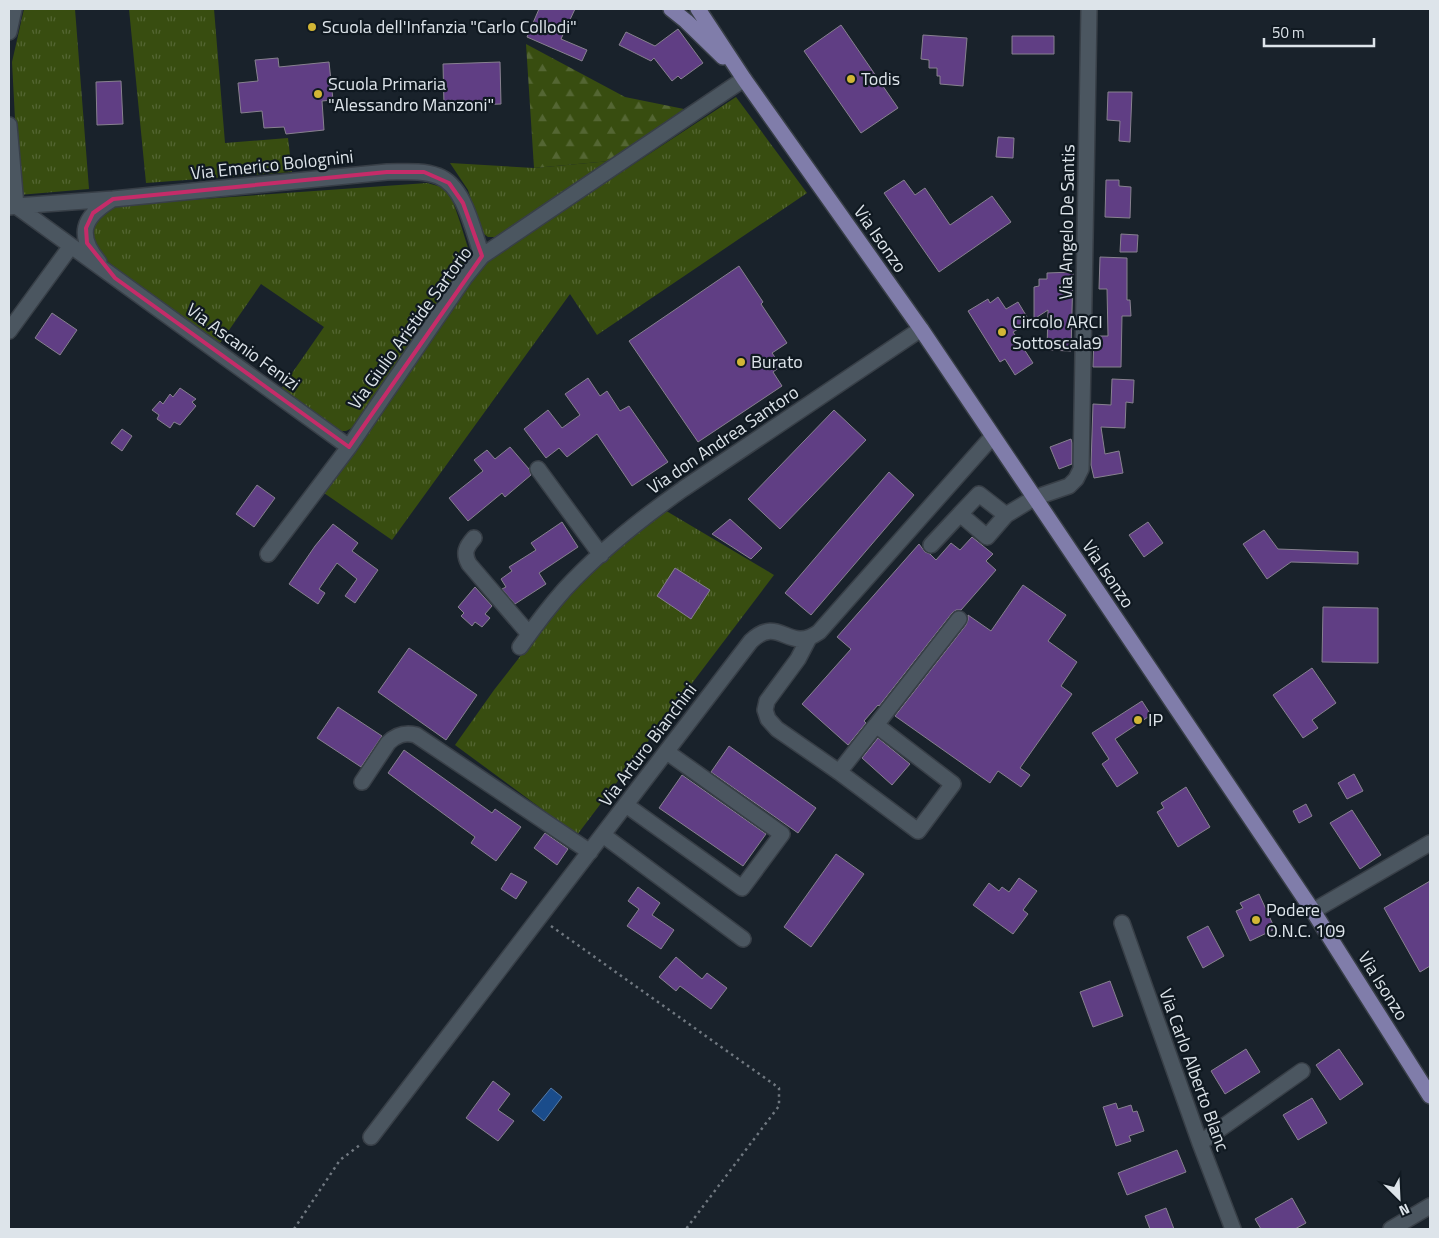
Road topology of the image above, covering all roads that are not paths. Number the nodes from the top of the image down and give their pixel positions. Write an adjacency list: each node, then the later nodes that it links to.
1 (14, 9): 6 (street)
2 (671, 9): 5 (main road)
3 (1089, 9): 19 (street, Via Angelo De Santis)
4 (699, 10): 7 (main road)
5 (682, 15): 7 (main road)
6 (9, 32)
7 (744, 79): 12 (street, Via Giulio Aristide Sartorio); 14 (main road, Via Isonzo)
8 (9, 124): 10 (street)
9 (112, 200): 10 (street, Via Emerico Bolognini); 12 (street, Via Emerico Bolognini); 13 (street, Via Ascanio Fenizi)
10 (12, 207): 11 (street, Via Ascanio Fenizi)
11 (70, 246): 13 (street, Via Ascanio Fenizi); 15 (street)
12 (482, 256): 17 (street, Via Giulio Aristide Sartorio)
13 (116, 278): 17 (street, Via Ascanio Fenizi)
14 (920, 329): 16 (main road, Via Isonzo); 25 (street, Via don Andrea Santoro)
15 (9, 331)
16 (992, 437): 19 (main road, Via Isonzo); 27 (street)
17 (349, 447): 24 (street, Via Giulio Aristide Sartorio)
18 (538, 469): 25 (street)
19 (1034, 498): 21 (street, Via Angelo De Santis); 36 (main road, Via Isonzo)
20 (960, 514): 21 (street); 21 (street, Via Angelo De Santis); 23 (street)
21 (1006, 516)
22 (474, 538): 25 (street, Via don Andrea Santoro)
23 (931, 545)
24 (268, 554)
25 (601, 555)
26 (959, 619): 28 (street)
27 (808, 638): 29 (street, Via Arturo Bianchini); 30 (street)
28 (876, 725): 30 (street); 30 (street)
29 (667, 752): 32 (street, Via Arturo Bianchini); 32 (street)
30 (839, 772)
31 (362, 782): 35 (street)
32 (626, 805): 33 (street, Via Arturo Bianchini)
33 (603, 835): 35 (street, Via Arturo Bianchini); 38 (street)
34 (1430, 843): 36 (street)
35 (590, 852): 41 (street, Via Arturo Bianchini)
36 (1314, 911): 40 (main road, Via Isonzo)
37 (1122, 923): 42 (street, Via Carlo Alberto Blanc)
38 (743, 939)
39 (1302, 1072): 42 (street)
40 (1430, 1096)
41 (371, 1137)
42 (1200, 1143): 44 (street, Via Carlo Alberto Blanc)
43 (1430, 1206): 45 (street)
44 (1233, 1229)
45 (1391, 1229)

